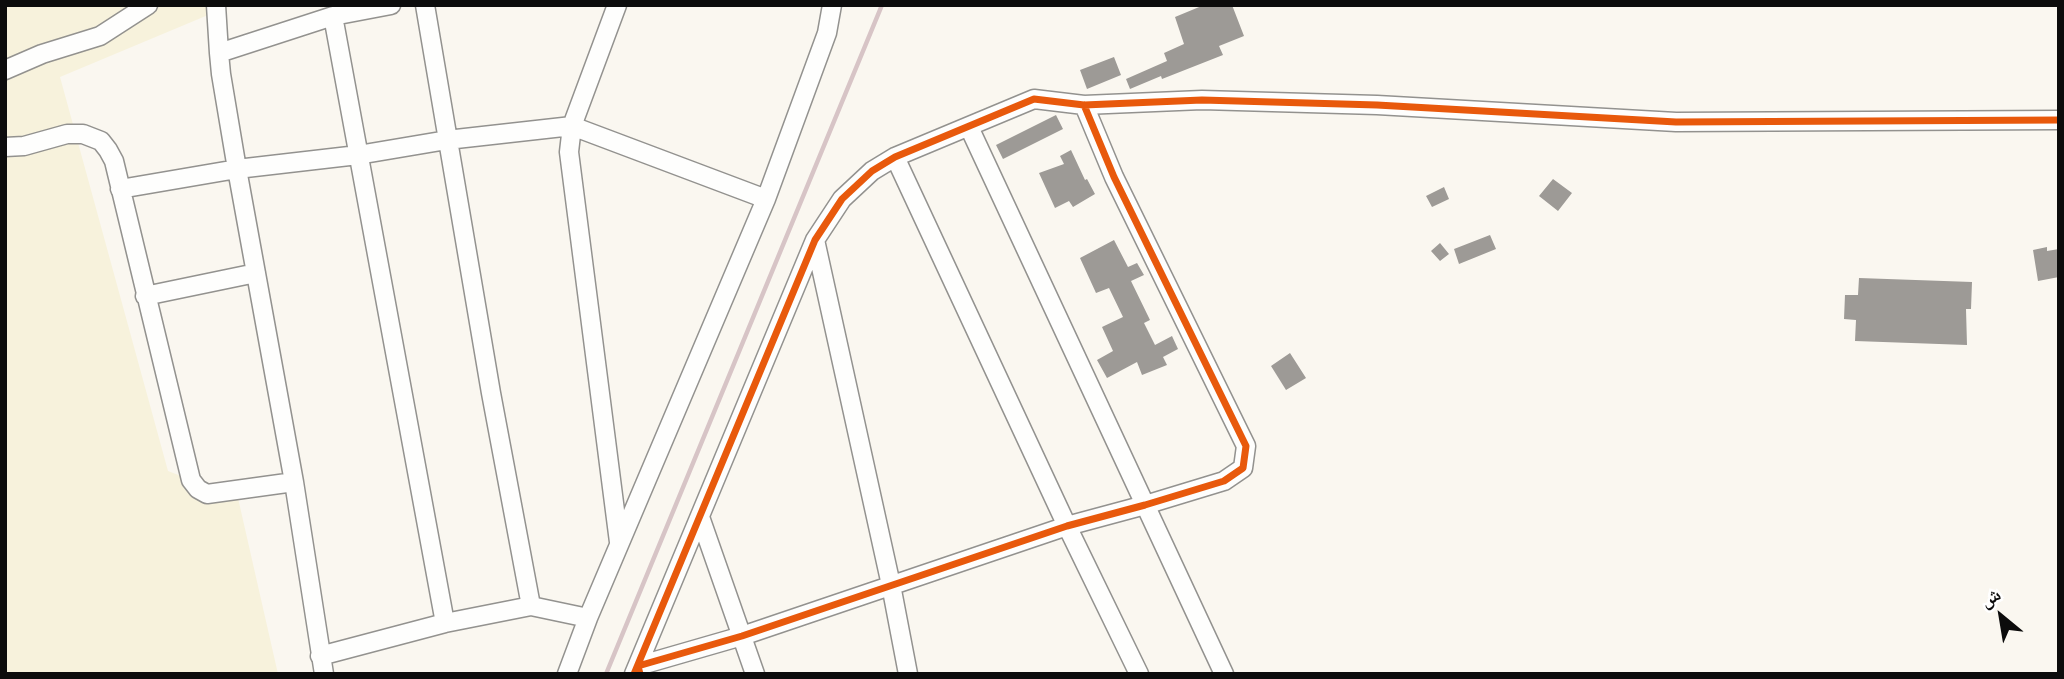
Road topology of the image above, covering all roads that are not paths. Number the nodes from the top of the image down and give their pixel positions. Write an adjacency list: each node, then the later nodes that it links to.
1 (148, 5): 9 (street)
2 (216, 5): 8 (street)
3 (391, 5): 7 (street)
4 (425, 5): 14 (street)
5 (617, 5): 12 (street)
6 (832, 5): 20 (street)
7 (333, 16): 8 (street); 16 (street)
8 (219, 53): 18 (street)
9 (5, 70)
10 (1084, 106): 11 (street); 13 (street); 25 (street)
11 (2059, 120)
12 (572, 127): 14 (street); 20 (street); 28 (street)
13 (969, 127): 17 (street); 25 (street)
14 (447, 140): 16 (street); 30 (street)
15 (5, 147): 19 (street)
16 (358, 155): 18 (street); 32 (street)
17 (895, 157): 21 (street); 27 (street)
18 (237, 169): 19 (street); 22 (street)
19 (120, 189): 23 (street)
20 (766, 199): 28 (street)
21 (815, 240): 26 (street); 29 (street)
22 (256, 273): 23 (street); 24 (street)
23 (145, 296): 24 (street)
24 (294, 482): 34 (street)
25 (1145, 506): 27 (street); 40 (street)
26 (700, 517): 33 (street); 35 (street)
27 (1067, 526): 29 (street); 39 (street)
28 (619, 546): 31 (street)
29 (891, 585): 33 (street); 38 (street)
30 (531, 606): 31 (street); 32 (street)
31 (588, 618): 36 (street)
32 (445, 623): 34 (street)
33 (742, 636): 35 (street); 37 (street)
34 (322, 665)
35 (637, 671)
36 (567, 674)
37 (755, 674)
38 (908, 674)
39 (1139, 674)
40 (1224, 674)

